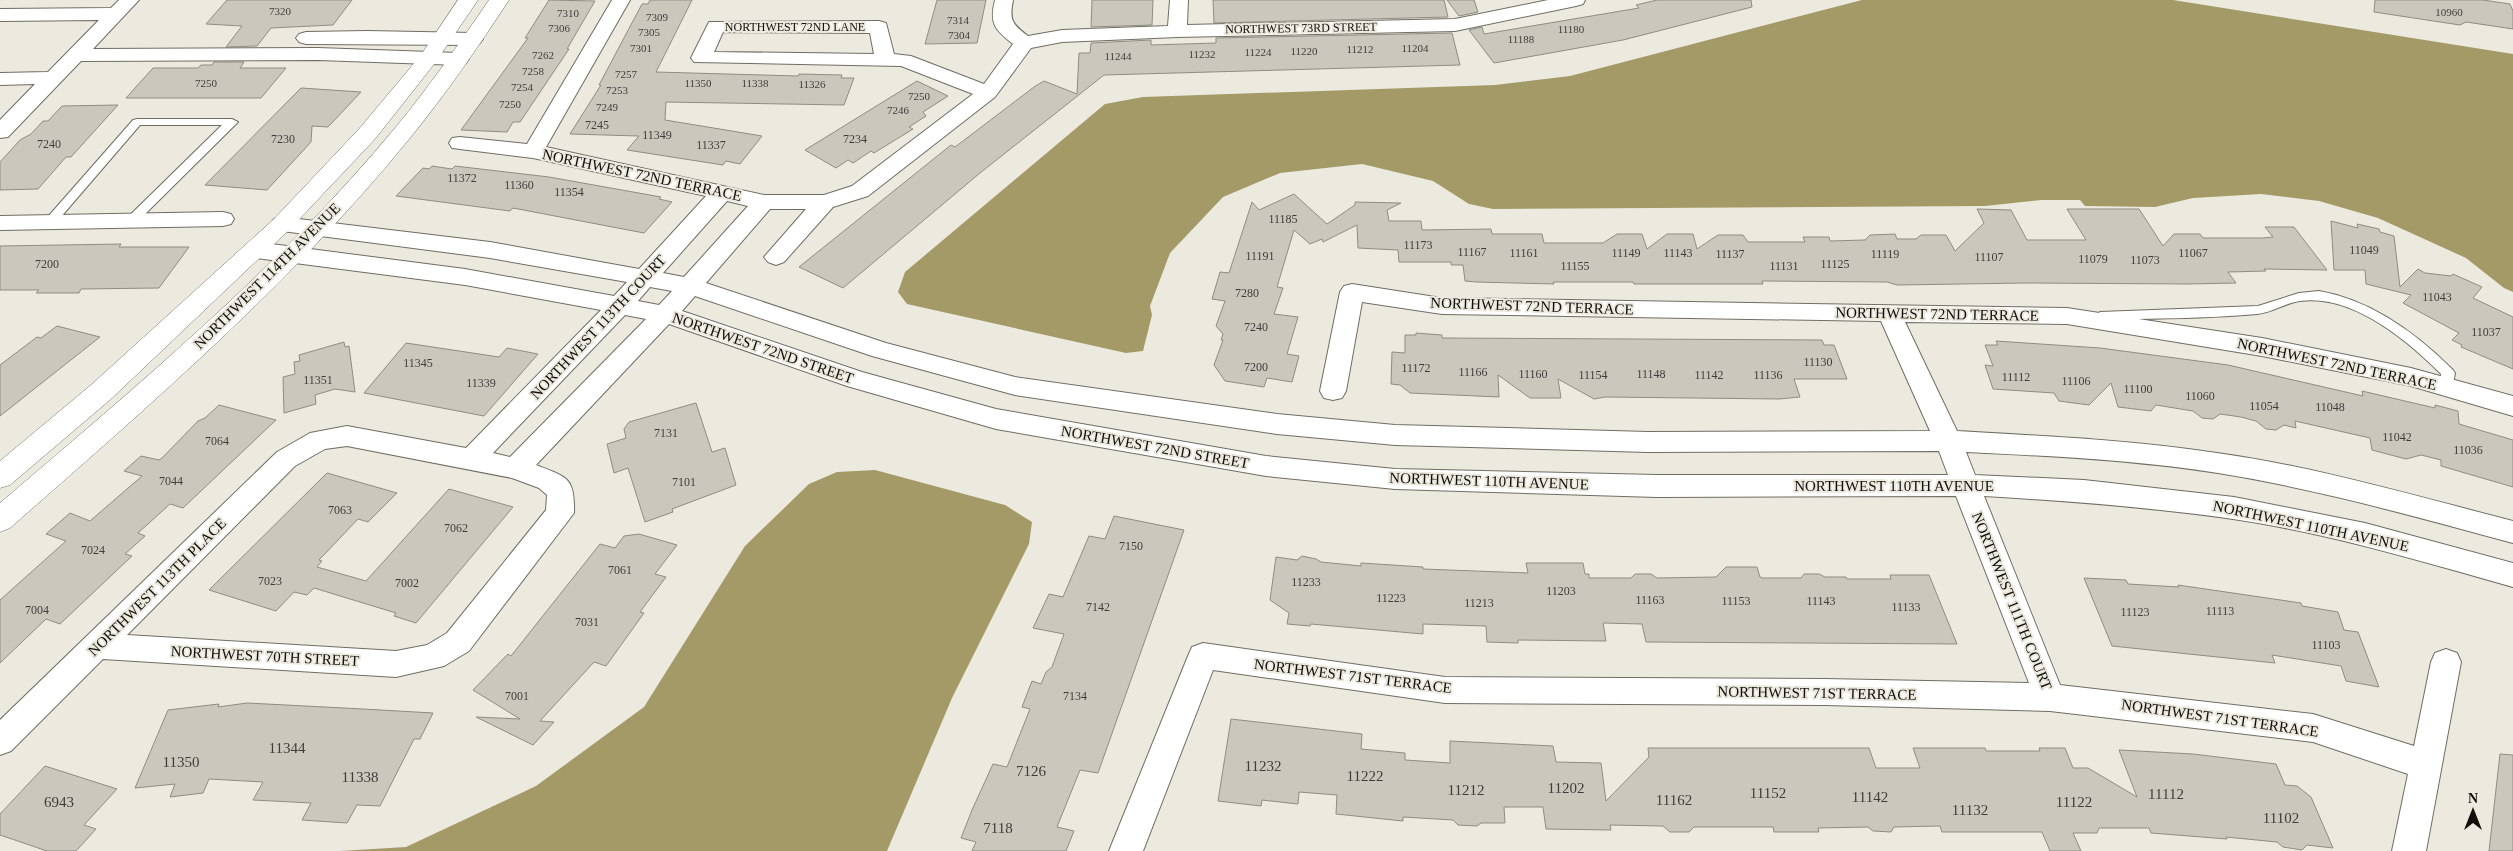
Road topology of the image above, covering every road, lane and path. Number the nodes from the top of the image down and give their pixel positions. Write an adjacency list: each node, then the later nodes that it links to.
1 (130, 0): 9 (street)
2 (468, 0): 11 (street, NORTHWEST 114TH AVENUE)
3 (499, 0): 12 (street, NORTHWEST 114TH AVENUE)
4 (621, 0): 24 (street)
5 (1004, 0): 14 (street)
6 (1179, 0): 10 (street)
7 (1576, 0): 10 (street, NORTHWEST 73RD STREET)
8 (0, 14): 9 (street)
9 (116, 14): 13 (street)
10 (1177, 31): 14 (street, NORTHWEST 73RD STREET)
11 (442, 38): 12 (street); 13 (street); 16 (street, NORTHWEST 114TH AVENUE)
12 (473, 39): 17 (street, NORTHWEST 114TH AVENUE)
13 (90, 40): 15 (street)
14 (1024, 43): 21 (street)
15 (76, 55): 16 (street); 19 (street)
16 (428, 59): 17 (street); 32 (street, NORTHWEST 114TH AVENUE)
17 (459, 59): 33 (street, NORTHWEST 114TH AVENUE)
18 (885, 60): 18 (street, NORTHWEST 72ND LANE); 21 (street, NORTHWEST 72ND LANE)
19 (52, 78): 20 (street); 22 (street)
20 (0, 79)
21 (988, 93): 27 (street)
22 (0, 132)
23 (460, 143): 24 (street, NORTHWEST 72ND TERRACE)
24 (533, 151): 25 (street, NORTHWEST 72ND TERRACE)
25 (722, 192): 26 (street, NORTHWEST 72ND TERRACE); 39 (street, NORTHWEST 113TH COURT)
26 (764, 202): 27 (street, NORTHWEST 72ND TERRACE); 40 (street)
27 (825, 202): 37 (street)
28 (223, 219): 29 (street)
29 (131, 221): 31 (street); 31 (lane)
30 (0, 222): 31 (street)
31 (50, 222)
32 (282, 224): 33 (street); 35 (street, NORTHWEST 114TH AVENUE)
33 (317, 229): 34 (street); 36 (street, NORTHWEST 114TH AVENUE)
34 (462, 246): 38 (street); 39 (street)
35 (256, 250): 36 (street, NORTHWEST 72ND STREET); 52 (street, NORTHWEST 114TH AVENUE)
36 (293, 254): 38 (street, NORTHWEST 72ND STREET); 54 (street, NORTHWEST 114TH AVENUE)
37 (776, 257)
38 (436, 273): 41 (street, NORTHWEST 72ND STREET)
39 (646, 277): 40 (street); 41 (street, NORTHWEST 113TH COURT)
40 (691, 286): 43 (street); 48 (street)
41 (619, 306): 43 (street, NORTHWEST 72ND STREET); 49 (street, NORTHWEST 113TH COURT)
42 (1889, 313): 44 (street, NORTHWEST 72ND TERRACE); 46 (street, NORTHWEST 72ND TERRACE); 48 (street, NORTHWEST 111TH COURT)
43 (665, 314): 50 (street, NORTHWEST 72ND STREET); 51 (street)
44 (2076, 317): 45 (street, NORTHWEST 72ND TERRACE); 45 (lane)
45 (2447, 388): 47 (street, NORTHWEST 72ND TERRACE)
46 (1333, 391)
47 (2513, 406)
48 (1948, 441): 53 (street, NORTHWEST 111TH COURT); 55 (street)
49 (471, 460): 51 (street); 57 (street, NORTHWEST 113TH PLACE)
50 (1266, 466): 53 (street, NORTHWEST 110TH AVENUE)
51 (516, 468): 57 (street, NORTHWEST 70TH STREET)
52 (0, 476)
53 (1965, 485): 56 (street, NORTHWEST 110TH AVENUE); 59 (street, NORTHWEST 111TH COURT)
54 (0, 520)
55 (2513, 532)
56 (2513, 575)
57 (97, 646): 60 (street, NORTHWEST 113TH PLACE)
58 (2446, 662): 61 (street)
59 (2050, 697): 61 (street, NORTHWEST 71ST TERRACE); 62 (street, NORTHWEST 71ST TERRACE)
60 (0, 741)
61 (2426, 765): 63 (street)
62 (1126, 851)
63 (2409, 851)

